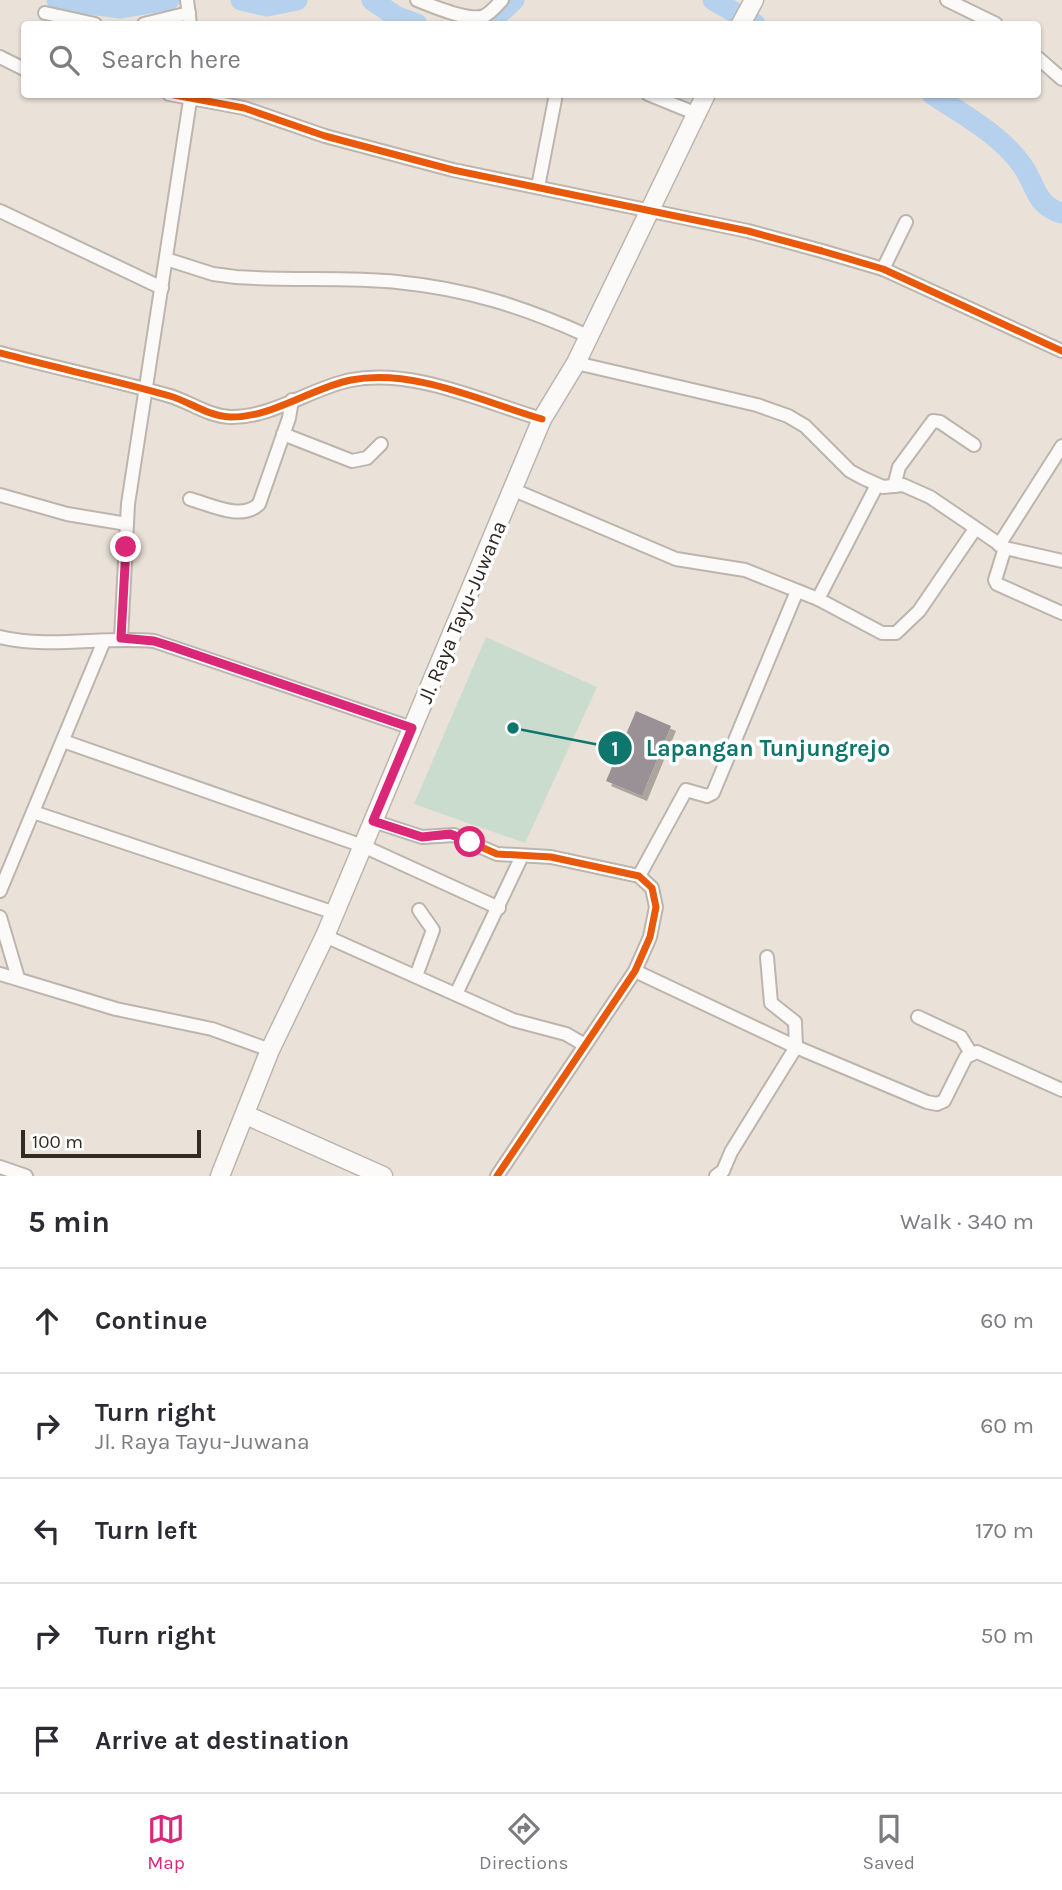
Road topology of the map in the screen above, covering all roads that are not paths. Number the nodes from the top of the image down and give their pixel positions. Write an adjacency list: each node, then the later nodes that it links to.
1 (417, 0): 2 (street)
2 (502, 0)
3 (947, 0): 8 (street)
4 (189, 11): 7 (street)
5 (45, 13): 6 (street)
6 (81, 21)
7 (154, 21)
8 (991, 21)
9 (0, 57): 11 (street)
10 (1041, 61): 12 (street)
11 (21, 68)
12 (1062, 79)
13 (191, 98): 23 (street)
14 (200, 98): 19 (street)
15 (555, 98): 19 (street)
16 (658, 98): 18 (street)
17 (704, 98): 18 (main road, Jl. Raya Tayu-Juwana)
18 (697, 114): 21 (main road, Jl. Raya Tayu-Juwana)
19 (538, 187): 21 (street)
20 (0, 211): 25 (street)
21 (649, 212): 24 (street); 26 (main road, Jl. Raya Tayu-Juwana)
22 (906, 222): 24 (street)
23 (166, 259): 25 (street); 26 (street)
24 (883, 269): 27 (street)
25 (162, 288): 30 (street)
26 (588, 336): 29 (main road, Jl. Raya Tayu-Juwana)
27 (1062, 351)
28 (0, 353): 30 (street)
29 (576, 363): 32 (main road, Jl. Raya Tayu-Juwana); 37 (street)
30 (145, 390): 31 (street); 42 (street)
31 (292, 400): 32 (street); 33 (street)
32 (542, 418): 39 (main road, Jl. Raya Tayu-Juwana)
33 (283, 435): 34 (street); 41 (street)
34 (381, 444)
35 (974, 445): 38 (street)
36 (1062, 446): 44 (street)
37 (877, 485): 38 (street); 47 (street)
38 (894, 486): 43 (street)
39 (514, 491): 46 (street); 52 (main road, Jl. Raya Tayu-Juwana)
40 (0, 495): 42 (street)
41 (190, 499)
42 (127, 524): 50 (street)
43 (975, 529): 44 (street); 47 (street)
44 (1002, 547): 45 (street); 48 (street)
45 (1062, 561)
46 (797, 591): 47 (street); 58 (street)
47 (818, 598)
48 (1062, 613)
49 (0, 637): 51 (street)
50 (121, 638): 51 (street); 52 (street)
51 (104, 641): 53 (street)
52 (412, 728): 55 (main road, Jl. Raya Tayu-Juwana)
53 (63, 741): 54 (street); 56 (street)
54 (33, 812): 59 (street); 62 (street)
55 (373, 821): 56 (main road, Jl. Raya Tayu-Juwana); 57 (street)
56 (363, 846): 60 (street); 62 (main road, Jl. Raya Tayu-Juwana)
57 (522, 856): 58 (street); 60 (street)
58 (639, 876): 66 (street)
59 (0, 891)
60 (499, 908): 70 (street)
61 (419, 909): 68 (street)
62 (335, 913): 64 (main road, Jl. Raya Tayu-Juwana)
63 (0, 918): 69 (street)
64 (325, 936): 68 (street); 74 (main road, Jl. Raya Tayu-Juwana)
65 (767, 957): 73 (street)
66 (635, 971): 72 (street); 73 (street)
67 (0, 974): 69 (street)
68 (416, 976): 70 (street)
69 (18, 978): 74 (street)
70 (456, 994): 72 (street)
71 (918, 1017): 75 (street)
72 (585, 1045): 83 (street)
73 (796, 1047): 75 (street); 79 (street)
74 (270, 1050): 77 (main road, Jl. Raya Tayu-Juwana)
75 (970, 1052): 76 (street)
76 (1062, 1090)
77 (246, 1115): 81 (main road, Jl. Raya Tayu-Juwana); 82 (main road)
78 (0, 1167): 80 (street)
79 (722, 1174)
80 (26, 1176)
81 (220, 1176)
82 (383, 1176)
83 (497, 1176)

